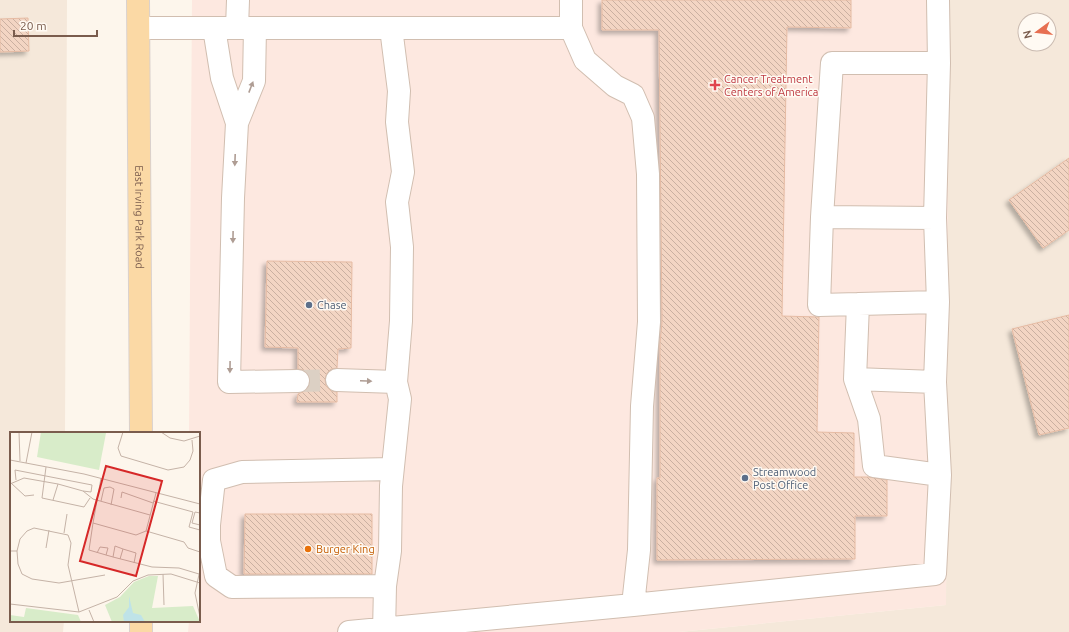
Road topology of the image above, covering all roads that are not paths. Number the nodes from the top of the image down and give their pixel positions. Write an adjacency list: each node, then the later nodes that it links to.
1 (138, 0): 5 (main road, East Irving Park Road)
2 (238, 0): 7 (lane)
3 (571, 0): 9 (lane)
4 (938, 0): 10 (lane)
5 (139, 28): 6 (lane); 21 (main road, East Irving Park Road)
6 (214, 28): 7 (lane); 11 (lane)
7 (246, 28): 8 (lane); 11 (lane, one-way to 7)
8 (391, 28): 9 (lane); 19 (lane)
9 (571, 28): 25 (lane)
10 (939, 63): 12 (lane); 13 (lane)
11 (236, 123): 18 (lane, one-way to 18)
12 (822, 218): 13 (lane); 15 (lane)
13 (935, 218): 14 (lane)
14 (938, 302): 15 (lane); 20 (lane)
15 (858, 304): 16 (lane)
16 (855, 379): 20 (lane); 23 (lane)
17 (337, 380): 19 (lane, one-way to 19)
18 (298, 381)
19 (396, 382): 22 (lane)
20 (935, 382): 23 (lane)
21 (140, 432)
22 (392, 469): 24 (lane); 24 (lane)
23 (940, 475): 25 (lane)
24 (385, 586): 27 (lane)
25 (633, 605): 27 (lane)
26 (141, 622): 28 (main road)
27 (384, 630): 29 (lane)
28 (142, 632)
29 (349, 632)

